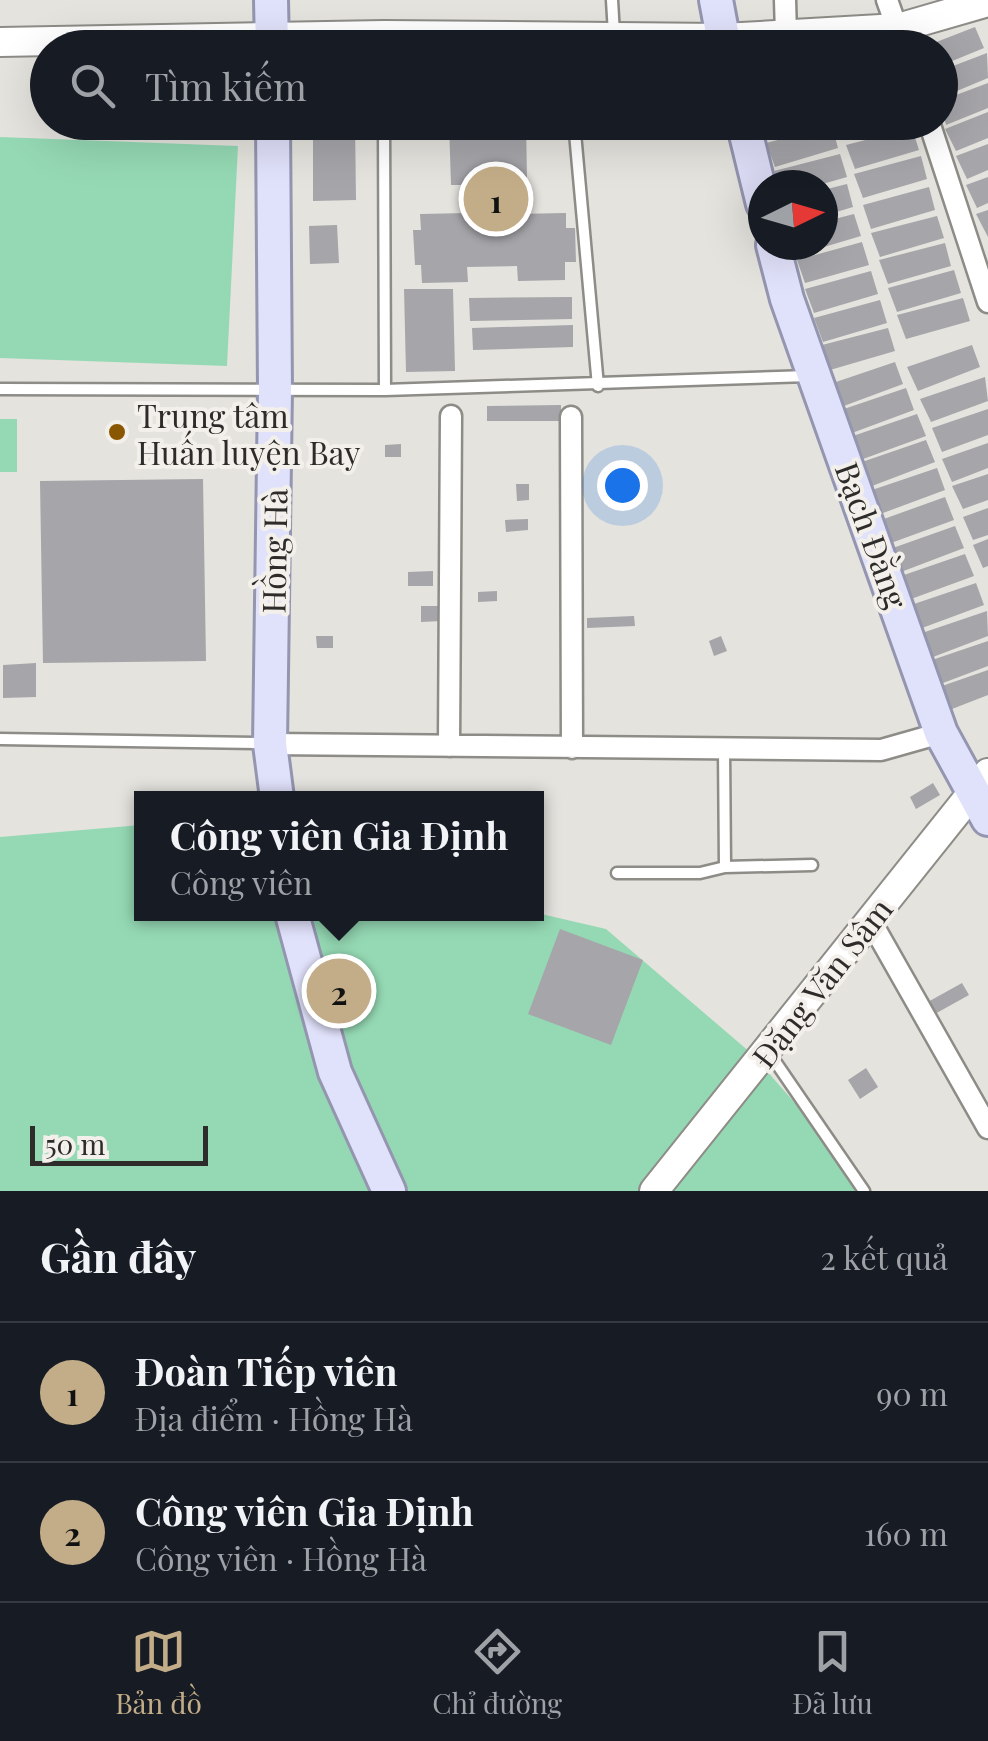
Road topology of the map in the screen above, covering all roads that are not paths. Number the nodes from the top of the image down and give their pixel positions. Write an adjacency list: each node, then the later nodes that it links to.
1 (271, 0): 7 (main road)
2 (612, 0): 8 (lane)
3 (716, 0): 9 (main road)
4 (786, 0): 10 (street)
5 (887, 0): 11 (street)
6 (988, 2): 12 (street)
7 (272, 30)
8 (614, 30)
9 (722, 30)
10 (786, 30)
11 (898, 30)
12 (920, 30)
13 (0, 42): 14 (street)
14 (30, 42)
15 (273, 140): 26 (main road, Hồng Hà)
16 (384, 140): 27 (lane)
17 (576, 140): 24 (lane)
18 (748, 140): 20 (main road)
19 (935, 140): 22 (street)
20 (755, 170)
21 (778, 260): 23 (main road, Bạch Đằng)
22 (988, 302)
23 (814, 376): 24 (lane); 30 (main road, Bạch Đằng)
24 (598, 386): 27 (lane)
25 (0, 389): 26 (lane)
26 (275, 390): 27 (lane); 32 (main road, Hồng Hà)
27 (385, 390)
28 (451, 416): 33 (street)
29 (571, 418): 34 (street)
30 (940, 733): 35 (street); 37 (main road, Bạch Đằng)
31 (0, 739): 32 (lane)
32 (270, 744): 33 (street); 36 (main road, Hồng Hà)
33 (449, 746): 34 (street)
34 (572, 748): 35 (street)
35 (724, 749): 39 (lane)
36 (276, 791)
37 (983, 794): 41 (street, Đặng Văn Sâm)
38 (812, 865): 39 (lane)
39 (725, 866): 40 (lane)
40 (618, 873)
41 (870, 920): 43 (street, Đặng Văn Sâm); 44 (street)
42 (294, 921): 45 (main road)
43 (767, 1050): 46 (street, Đặng Văn Sâm); 47 (lane)
44 (988, 1128)
45 (389, 1191)
46 (654, 1191)
47 (864, 1191)

